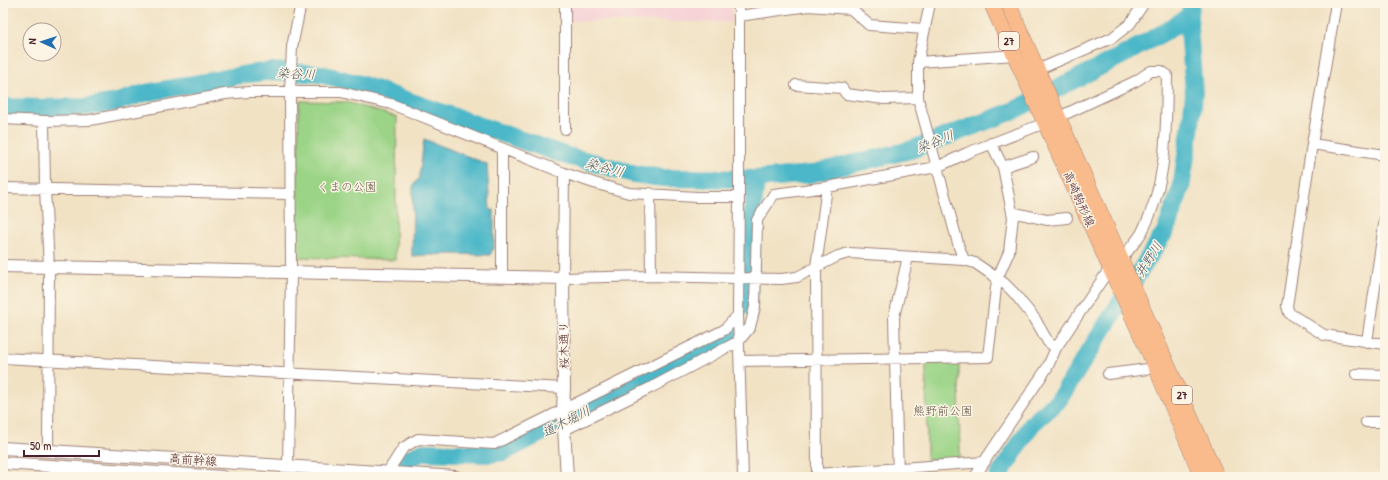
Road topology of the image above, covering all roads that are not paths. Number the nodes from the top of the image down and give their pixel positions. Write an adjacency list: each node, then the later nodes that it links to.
1 (301, 3): 15 (street)
2 (565, 3): 21 (street)
3 (738, 3): 9 (street)
4 (930, 3): 10 (street)
5 (991, 3): 11 (main road, 27)
6 (1008, 3): 13 (main road, 27)
7 (1144, 3): 13 (street)
8 (1336, 3): 23 (street)
9 (739, 16): 10 (street); 35 (street)
10 (924, 29): 12 (street)
11 (1014, 55): 12 (street); 13 (main road, 27)
12 (918, 62): 16 (street)
13 (1034, 74): 17 (main road, 27); 19 (main road, 27)
14 (796, 85): 16 (street)
15 (291, 90): 20 (street); 24 (street); 34 (street)
16 (918, 98): 27 (street)
17 (1057, 114): 44 (main road, 高崎駒形線 / 27); 44 (street)
18 (3, 119): 20 (street)
19 (1044, 121): 22 (street); 44 (main road, 高崎駒形線 / 27)
20 (44, 122): 32 (street)
21 (565, 129)
22 (991, 144): 27 (street); 28 (street)
23 (1312, 144): 25 (street); 54 (street)
24 (502, 149): 29 (street); 47 (street)
25 (1385, 155)
26 (1033, 157): 28 (street)
27 (936, 164): 30 (street); 40 (street)
28 (1003, 167): 36 (street)
29 (564, 173): 33 (street); 48 (street)
30 (827, 187): 43 (street); 50 (street)
31 (3, 188): 32 (street)
32 (45, 189): 34 (street); 42 (street)
33 (650, 193): 35 (street); 46 (street)
34 (291, 194): 45 (street)
35 (739, 195): 49 (street)
36 (1012, 212): 37 (street); 51 (street)
37 (1067, 218)
38 (1385, 218): 54 (street)
39 (908, 257): 40 (street); 43 (street); 58 (street)
40 (964, 260): 51 (street)
41 (3, 266): 42 (street)
42 (49, 267): 45 (street); 60 (street)
43 (816, 267): 50 (street); 59 (street)
44 (1118, 268): 56 (street); 62 (main road, 27)
45 (291, 272): 47 (street); 63 (street)
46 (651, 276): 48 (street); 49 (street)
47 (502, 277): 48 (street)
48 (563, 278): 67 (street, 桜木通り)
49 (741, 278): 50 (street); 52 (street)
50 (755, 279): 53 (street)
51 (997, 279): 56 (street); 58 (street)
52 (738, 315): 53 (street); 68 (street)
53 (739, 341): 61 (street); 71 (street)
54 (1367, 342): 55 (street)
55 (1385, 344)
56 (1056, 348): 74 (street)
57 (3, 358): 60 (street)
58 (894, 359): 59 (street); 78 (street)
59 (816, 360): 61 (street); 79 (street)
60 (48, 361): 63 (street); 73 (street)
61 (740, 361): 83 (street)
62 (1162, 365): 64 (street); 85 (main road, 27); 86 (main road, 27)
63 (290, 373): 67 (street); 76 (street)
64 (1108, 374)
65 (1356, 374): 66 (street)
66 (1385, 374)
67 (564, 388): 68 (street, 桜木通り)
68 (563, 411): 71 (street, 桜木通り); 77 (street)
69 (1366, 422): 70 (street)
70 (1385, 422)
71 (564, 429): 82 (street)
72 (3, 448): 73 (street, 高前幹線)
73 (48, 451): 76 (street, 高前幹線)
74 (985, 462): 78 (street); 84 (street)
75 (3, 463): 80 (street, 高前幹線)
76 (288, 467): 77 (street, 高前幹線)
77 (387, 473): 81 (street, 高前幹線)
78 (897, 473): 79 (street)
79 (817, 475)
80 (216, 477)
81 (456, 477)
82 (567, 477)
83 (743, 477)
84 (975, 477)
85 (1202, 477)
86 (1217, 477)

